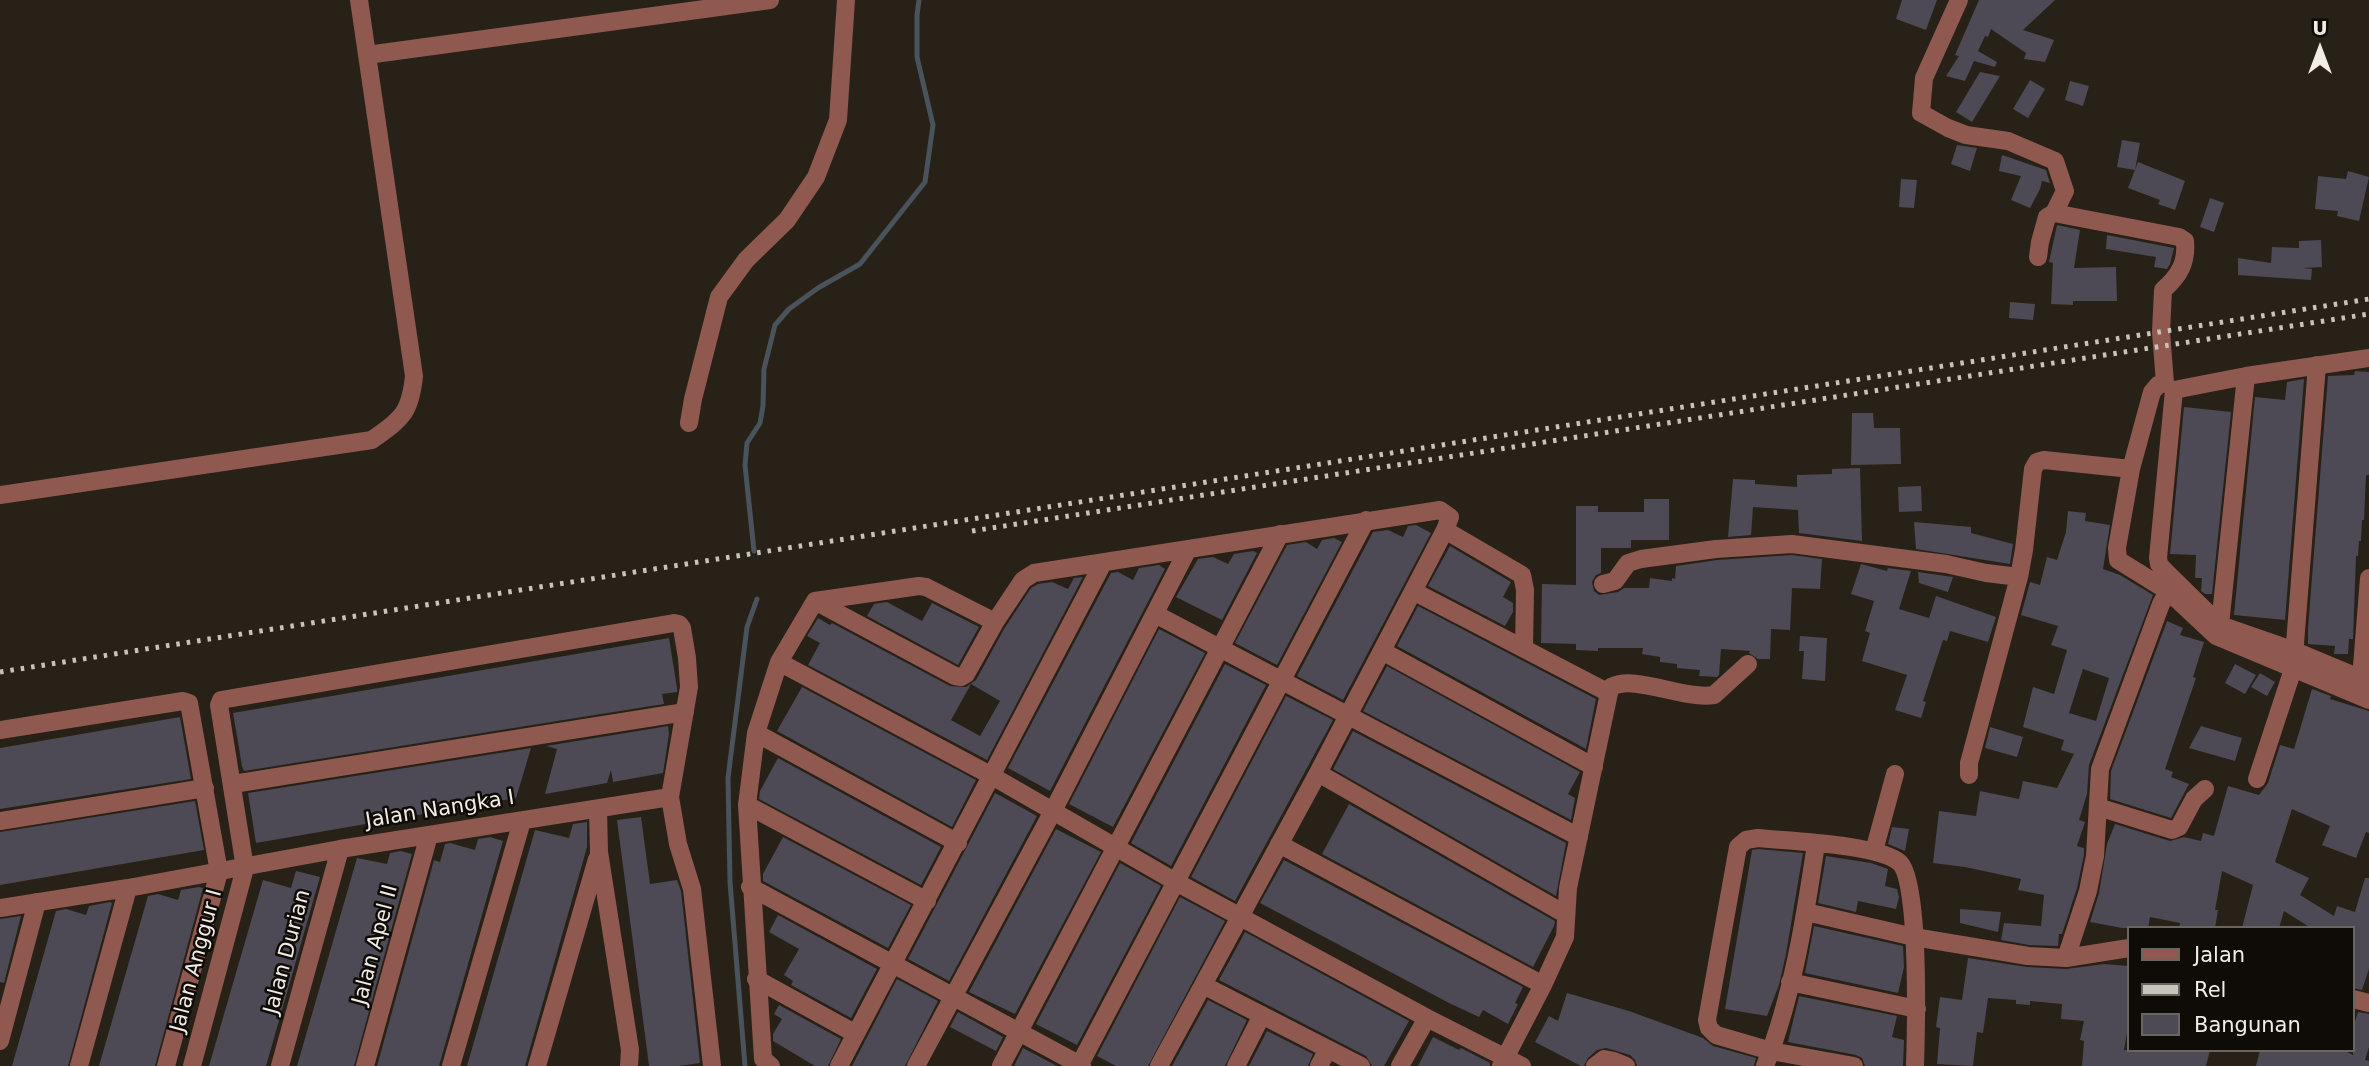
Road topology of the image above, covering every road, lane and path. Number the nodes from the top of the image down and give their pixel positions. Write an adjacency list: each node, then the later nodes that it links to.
1 (359, 0): 5 (street)
2 (770, 0): 5 (street)
3 (846, 0): 11 (street)
4 (1959, 0): 6 (street)
5 (367, 55): 13 (street)
6 (2054, 213): 7 (street); 12 (street)
7 (2038, 257)
8 (2369, 358): 9 (street)
9 (2317, 365): 10 (street); 31 (street)
10 (2246, 376): 27 (street); 27 (street)
11 (689, 422)
12 (2131, 469): 19 (street); 23 (street)
13 (0, 495)
14 (1366, 520): 15 (street); 16 (street); 35 (street)
15 (1445, 530): 22 (street); 29 (street)
16 (1280, 534): 17 (street); 28 (street)
17 (1188, 549): 18 (street); 25 (street)
18 (1103, 563): 26 (street); 47 (street)
19 (2019, 577): 21 (street); 46 (street)
20 (2369, 578): 36 (street)
21 (1603, 584)
22 (1413, 591): 29 (street); 30 (street)
23 (2168, 591): 34 (street); 54 (street)
24 (815, 601): 26 (street); 26 (street); 32 (street)
25 (1155, 614): 28 (street); 56 (street)
26 (995, 622)
27 (2220, 625): 31 (street)
28 (1221, 648): 35 (street); 64 (street)
29 (1524, 649): 37 (street)
30 (1382, 651): 40 (street); 43 (street)
31 (2295, 651): 34 (street); 36 (street)
32 (779, 662): 42 (street); 47 (street)
33 (1748, 664): 37 (street)
34 (2292, 669): 38 (street); 48 (street)
35 (1283, 680): 40 (street); 70 (street)
36 (2365, 681)
37 (1609, 693): 43 (street)
38 (2369, 700)
39 (685, 712): 49 (street); 49 (street); 52 (street)
40 (1348, 714): 44 (street); 60 (street)
41 (0, 730): 50 (street)
42 (757, 733): 53 (street); 61 (street)
43 (1594, 767): 60 (street)
44 (1318, 773): 62 (street); 77 (street)
45 (1895, 774): 66 (street)
46 (1969, 775)
47 (992, 776): 56 (street); 61 (street)
48 (2257, 779)
49 (233, 784): 68 (street)
50 (205, 788): 57 (street); 69 (street)
51 (2204, 789): 54 (street)
52 (670, 797): 55 (street, Jalan Nangka I); 105 (street)
53 (747, 805): 71 (street); 73 (street)
54 (2098, 807): 81 (street)
55 (598, 808): 58 (street, Jalan Nangka I); 67 (street)
56 (1054, 811): 64 (street); 87 (street)
57 (0, 821)
58 (522, 821): 59 (street, Jalan Nangka I); 102 (street)
59 (429, 835): 65 (street, Jalan Nangka I); 101 (street, Jalan Apel II)
60 (1579, 837): 77 (street)
61 (958, 843): 73 (street)
62 (1279, 844): 78 (street); 86 (street)
63 (1816, 844): 66 (street); 76 (street); 95 (street)
64 (1116, 847): 70 (street); 91 (street)
65 (340, 849): 68 (street, Jalan Nangka I); 100 (street, Jalan Durian)
66 (1874, 851): 79 (street)
67 (599, 852): 103 (street); 104 (street)
68 (245, 868): 69 (street, Jalan Nangka I); 99 (street, Jalan Anggur I)
69 (219, 872): 72 (street, Jalan Nangka I); 98 (street)
70 (1177, 881): 78 (street); 110 (street)
71 (750, 887): 82 (street); 83 (street)
72 (128, 888): 74 (street, Jalan Nangka I); 97 (street)
73 (927, 901): 82 (street)
74 (37, 902): 75 (street, Jalan Nangka I); 93 (street)
75 (0, 908)
76 (1806, 912): 79 (street); 84 (street)
77 (1565, 914): 86 (street)
78 (1241, 915): 85 (street); 90 (street)
79 (1914, 937): 81 (street); 88 (street)
80 (2128, 948): 81 (street)
81 (2066, 958)
82 (894, 963): 87 (street); 92 (street)
83 (756, 979): 92 (street); 106 (street)
84 (1790, 982): 88 (street); 95 (street)
85 (1203, 985): 89 (street); 111 (street)
86 (1544, 985): 96 (street)
87 (953, 996): 91 (street); 108 (street)
88 (1917, 1009): 120 (street)
89 (1262, 1015): 94 (street); 112 (street)
90 (1427, 1018): 96 (street); 115 (street)
91 (1019, 1032): 109 (street); 110 (street)
92 (856, 1034): 107 (street)
93 (0, 1041)
94 (1328, 1049): 113 (street); 114 (street)
95 (1768, 1058): 119 (street)
96 (1503, 1062): 116 (street)
97 (79, 1066)
98 (166, 1066)
99 (192, 1066)
100 (280, 1066)
101 (365, 1066)
102 (451, 1066)
103 (537, 1066)
104 (629, 1066)
105 (712, 1066)
106 (771, 1066)
107 (839, 1066)
108 (916, 1066)
109 (1001, 1066)
110 (1080, 1066)
111 (1159, 1066)
112 (1236, 1066)
113 (1319, 1066)
114 (1362, 1066)
115 (1400, 1066)
116 (1522, 1066)
117 (1595, 1066): 118 (street)
118 (1626, 1066)
119 (1854, 1066)
120 (1915, 1066)

